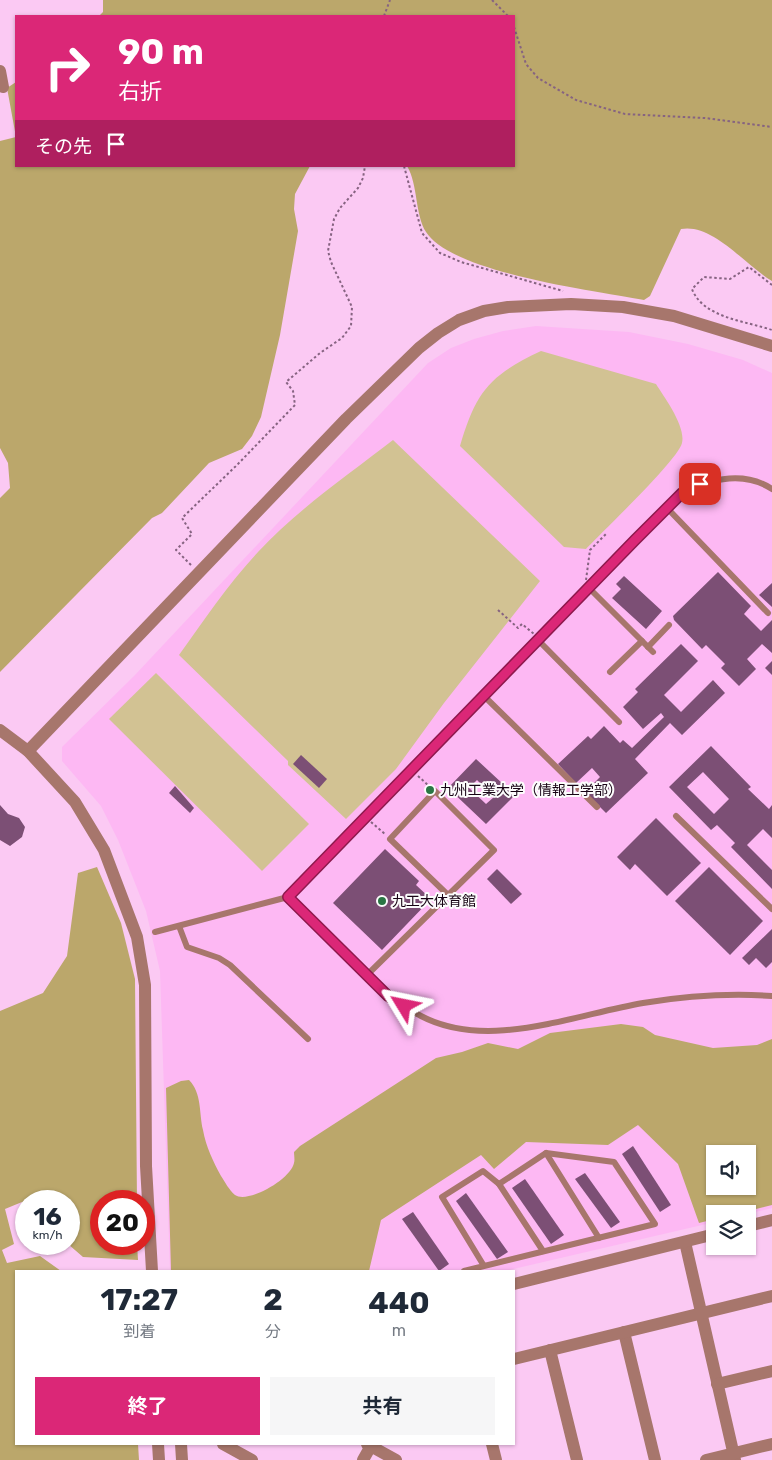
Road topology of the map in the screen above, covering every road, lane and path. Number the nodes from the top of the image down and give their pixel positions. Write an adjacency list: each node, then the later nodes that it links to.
1 (390, 0): 3 (path)
2 (492, 0): 4 (path)
3 (384, 15)
4 (507, 15)
5 (515, 30): 8 (path)
6 (0, 71): 7 (street)
7 (3, 87)
8 (772, 127)
9 (365, 167): 18 (path)
10 (404, 167): 12 (path)
11 (772, 285): 13 (path)
12 (564, 292)
13 (772, 330)
14 (772, 346): 29 (street)
15 (772, 489): 16 (lane)
16 (667, 508): 19 (lane); 21 (lane)
17 (606, 534): 19 (path)
18 (192, 566)
19 (588, 588): 23 (lane); 24 (lane)
20 (498, 610): 23 (path)
21 (768, 613)
22 (669, 625): 24 (lane)
23 (539, 639): 26 (lane); 27 (lane)
24 (642, 641): 25 (lane)
25 (610, 672)
26 (484, 696): 30 (lane); 32 (lane)
27 (619, 722)
28 (0, 730): 29 (street)
29 (28, 751): 53 (street)
30 (411, 770): 31 (path); 34 (lane)
31 (435, 791): 35 (lane); 36 (lane)
32 (597, 807)
33 (676, 816): 38 (lane)
34 (365, 817): 35 (path); 37 (lane)
35 (390, 839): 36 (lane)
36 (449, 896): 41 (lane)
37 (288, 897): 39 (lane); 41 (lane)
38 (772, 909)
39 (179, 926): 40 (lane); 43 (lane)
40 (155, 932)
41 (367, 975): 42 (lane)
42 (772, 996)
43 (308, 1039)
44 (546, 1153): 45 (lane); 49 (lane); 49 (lane)
45 (499, 1184): 51 (lane); 52 (lane)
46 (772, 1220): 47 (street)
47 (756, 1224)
48 (706, 1236): 50 (street)
49 (599, 1238): 51 (lane)
50 (685, 1242): 55 (street); 57 (street)
51 (543, 1251): 52 (lane)
52 (484, 1266): 54 (lane)
53 (152, 1270)
54 (468, 1270)
55 (515, 1284)
56 (772, 1296): 57 (street)
57 (700, 1313): 58 (street); 62 (street)
58 (624, 1332): 59 (street); 77 (street)
59 (550, 1350): 60 (street); 76 (street)
60 (515, 1359)
61 (772, 1371): 62 (street)
62 (717, 1384): 69 (street)
63 (772, 1444): 69 (street)
64 (158, 1445): 70 (street)
65 (181, 1445): 71 (street)
66 (225, 1445): 72 (street)
67 (370, 1445): 73 (street); 74 (street)
68 (492, 1445): 75 (street)
69 (734, 1457): 78 (street)
70 (159, 1460)
71 (182, 1460)
72 (252, 1460)
73 (363, 1460)
74 (396, 1460)
75 (496, 1460)
76 (577, 1460)
77 (655, 1460)
78 (706, 1460)

